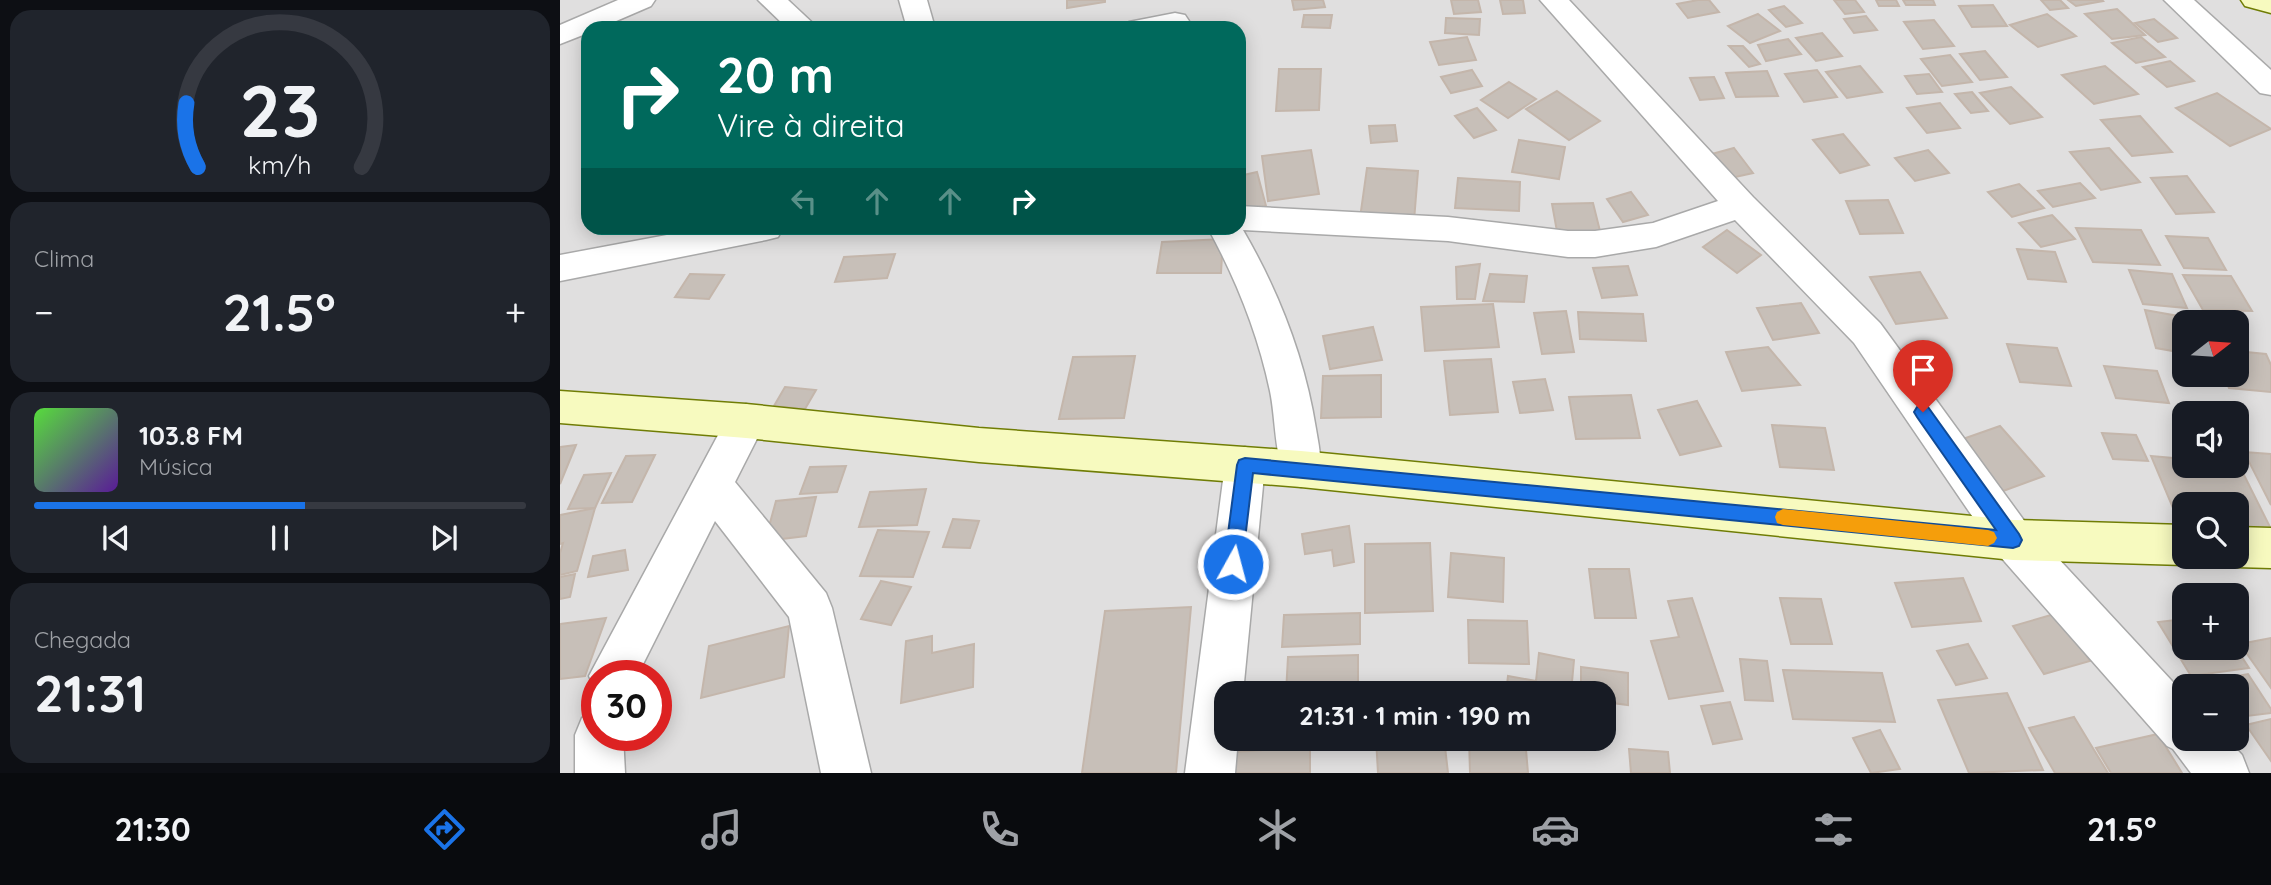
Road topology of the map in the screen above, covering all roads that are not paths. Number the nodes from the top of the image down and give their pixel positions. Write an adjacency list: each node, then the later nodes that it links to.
1 (641, 0): 8 (street)
2 (772, 0): 9 (street)
3 (913, 0): 10 (street)
4 (1554, 0): 14 (street)
5 (2178, 0): 13 (street)
6 (2255, 0): 7 (street)
7 (2271, 5)
8 (592, 21)
9 (796, 21)
10 (919, 21)
11 (581, 26): 12 (street)
12 (560, 35)
13 (2271, 86)
14 (1741, 205): 15 (street); 24 (street)
15 (1246, 218)
16 (730, 235): 18 (street)
17 (1229, 235): 22 (street)
18 (560, 268)
19 (560, 407): 20 (street)
20 (747, 421): 21 (street); 23 (street)
21 (1245, 465): 22 (street); 34 (street)
22 (1301, 469): 24 (street)
23 (713, 486): 28 (street); 33 (street)
24 (2013, 540): 25 (street); 29 (street)
25 (2172, 545)
26 (2249, 547): 27 (street)
27 (2271, 548)
28 (621, 660)
29 (2172, 716)
30 (599, 751): 32 (street)
31 (2205, 751): 35 (street)
32 (600, 773)
33 (846, 773)
34 (1210, 773)
35 (2224, 773)

